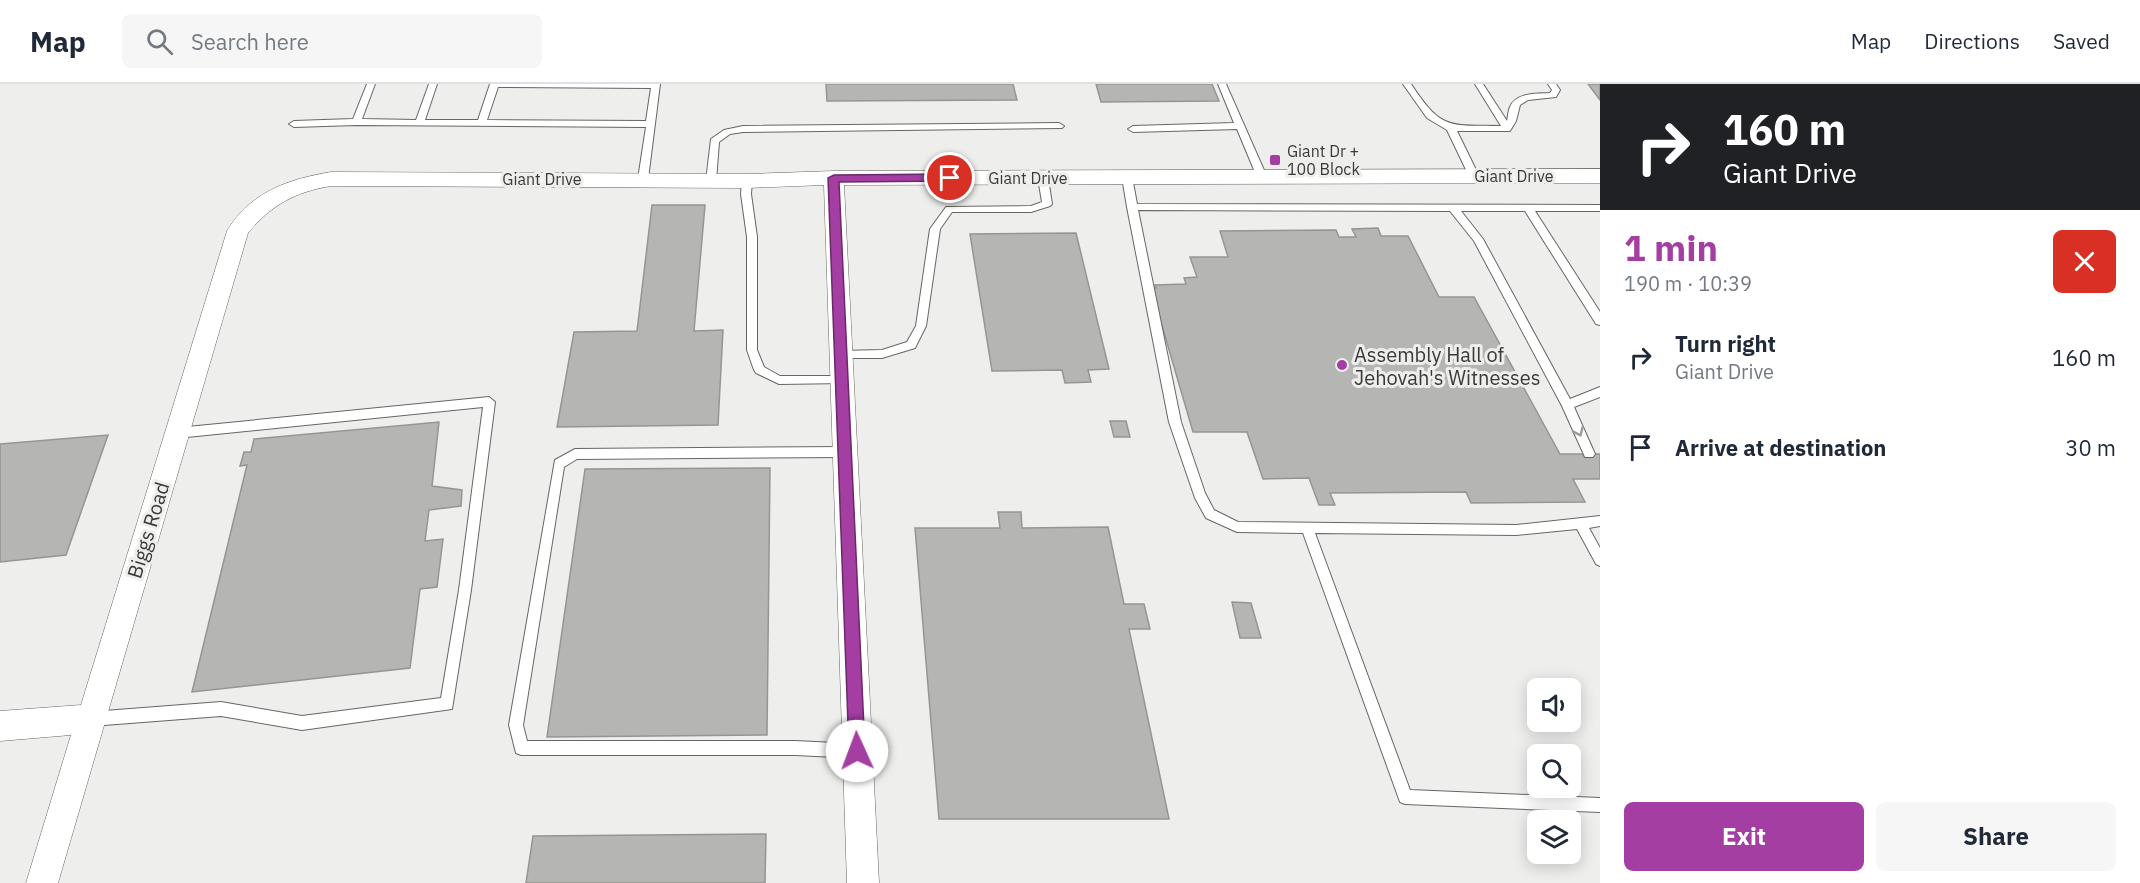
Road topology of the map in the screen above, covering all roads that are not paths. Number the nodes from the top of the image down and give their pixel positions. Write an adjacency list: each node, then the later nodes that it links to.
1 (371, 84): 9 (lane)
2 (433, 84): 10 (lane)
3 (494, 84): 8 (lane); 11 (lane)
4 (1222, 84): 15 (lane)
5 (1407, 84): 16 (lane)
6 (1479, 84): 18 (lane)
7 (1552, 84): 18 (lane)
8 (656, 85): 13 (lane)
9 (356, 122): 10 (lane); 12 (lane)
10 (419, 123): 11 (lane)
11 (482, 123): 13 (lane)
12 (294, 124)
13 (651, 124): 23 (lane)
14 (1059, 126): 26 (lane)
15 (1240, 126): 17 (lane); 22 (lane)
16 (1451, 128): 18 (lane); 19 (lane)
17 (1133, 129)
18 (1507, 129)
19 (1474, 176): 20 (street, Giant Drive); 22 (street, Giant Drive)
20 (1600, 176)
21 (1127, 177): 22 (street, Giant Drive); 25 (street, Giant Drive); 29 (lane)
22 (1262, 177)
23 (643, 178): 26 (street, Giant Drive); 28 (street, Giant Drive)
24 (834, 178): 25 (street, Giant Drive); 27 (street, Giant Drive); 35 (street)
25 (1043, 178): 35 (lane)
26 (711, 181): 27 (street, Giant Drive)
27 (747, 182): 35 (lane)
28 (278, 193): 38 (street, Biggs Road)
29 (1132, 207): 30 (lane); 43 (lane)
30 (1453, 208): 31 (lane); 37 (lane)
31 (1528, 208): 32 (lane); 34 (lane)
32 (1597, 208): 33 (lane)
33 (1600, 218)
34 (1600, 321)
35 (842, 368): 39 (street)
36 (1600, 392): 37 (lane)
37 (1567, 405): 40 (lane, one-way to 40)
38 (177, 433): 45 (street, Biggs Road); 45 (lane)
39 (845, 452): 47 (street); 47 (lane)
40 (1589, 454)
41 (1600, 521): 42 (lane)
42 (1581, 523): 43 (lane); 44 (lane)
43 (1307, 528): 48 (lane)
44 (1600, 560)
45 (91, 719): 46 (street); 49 (street, Biggs Road)
46 (0, 726)
47 (857, 751): 50 (street)
48 (1600, 804)
49 (42, 883)
50 (863, 883)

